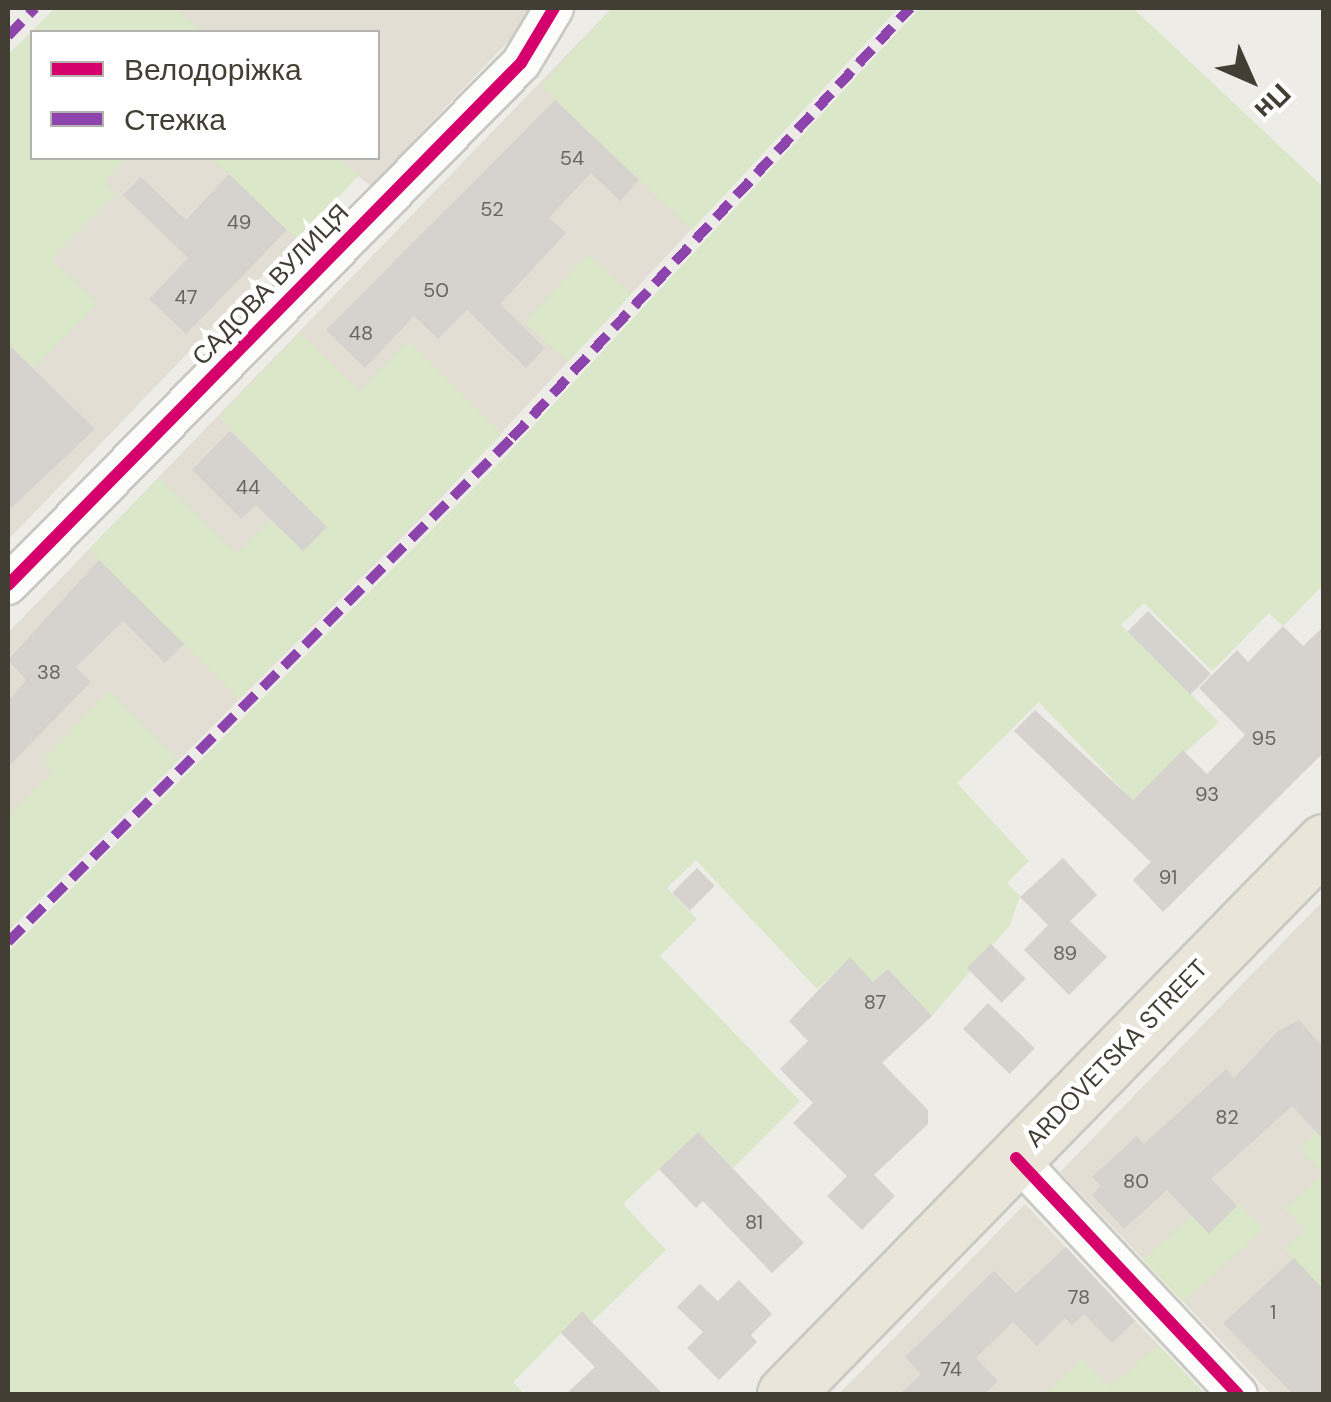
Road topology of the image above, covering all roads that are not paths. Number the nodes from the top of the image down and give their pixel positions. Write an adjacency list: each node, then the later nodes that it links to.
1 (554, 8): 2 (street, САДОВА ВУЛИЦЯ)
2 (8, 585)
3 (1324, 842): 4 (highway, ARDOVETSKA STREET)
4 (1016, 1158): 5 (highway, ARDOVETSKA STREET); 6 (street)
5 (785, 1394)
6 (1238, 1394)

